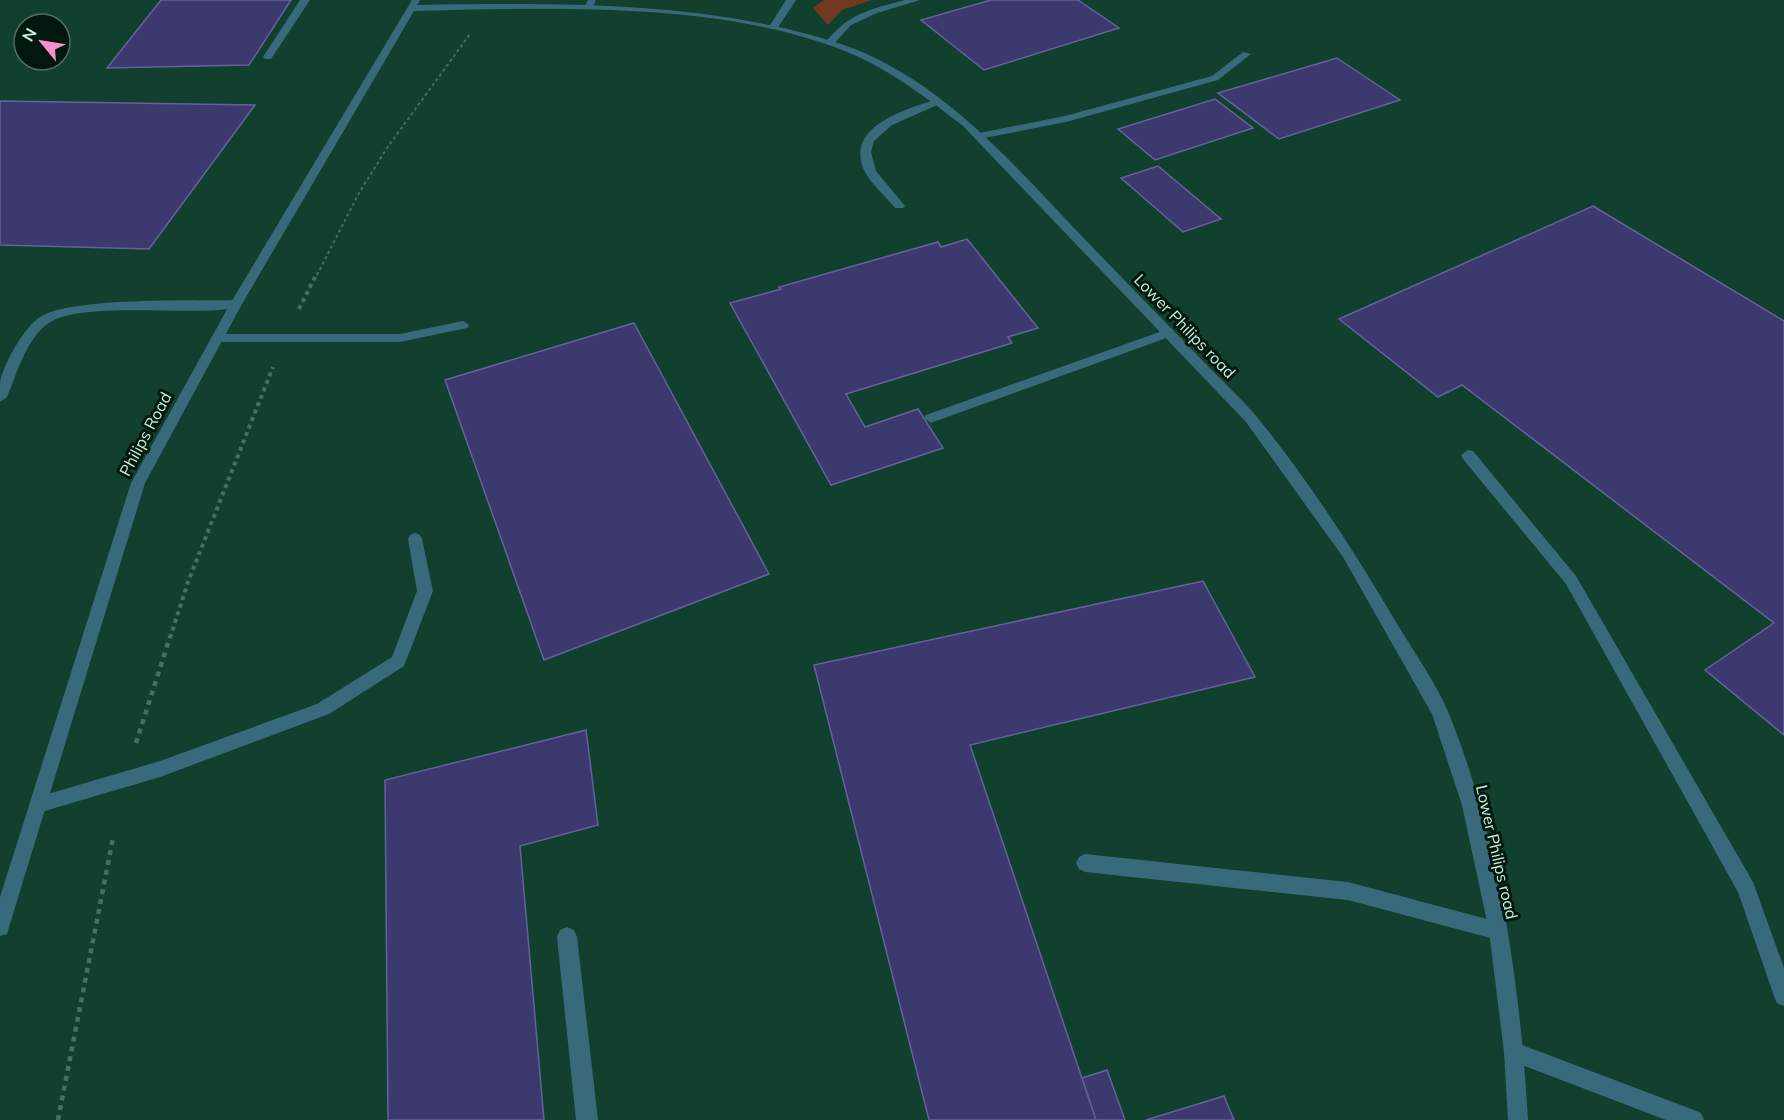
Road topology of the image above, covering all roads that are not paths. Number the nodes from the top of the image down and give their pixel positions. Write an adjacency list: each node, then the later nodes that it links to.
1 (305, 0): 9 (street)
2 (791, 0): 6 (street)
3 (915, 0): 7 (street)
4 (591, 3): 5 (street, Lower Philips road); 6 (street, Lower Philips road)
5 (414, 4): 13 (street, Philips Road)
6 (774, 27): 7 (street, Lower Philips road)
7 (830, 43): 10 (street, Lower Philips road)
8 (1246, 54): 11 (street)
9 (268, 57)
10 (939, 102): 11 (street, Lower Philips road); 12 (street)
11 (979, 136): 15 (street, Lower Philips road)
12 (899, 206)
13 (236, 304): 16 (street, Philips Road); 17 (street)
14 (463, 325): 16 (street)
15 (1168, 333): 18 (street); 24 (street, Lower Philips road)
16 (217, 338): 21 (street, Philips Road)
17 (0, 397)
18 (931, 418)
19 (1468, 455): 26 (street)
20 (415, 539): 21 (street)
21 (38, 804): 23 (street, Philips Road)
22 (1085, 863): 24 (street)
23 (1, 920)
24 (1498, 931): 27 (street, Lower Philips road)
25 (567, 937): 28 (street)
26 (1784, 996)
27 (1514, 1052): 29 (street, Lower Philips road); 30 (street)
28 (587, 1120)
29 (1518, 1120)
30 (1694, 1120)

